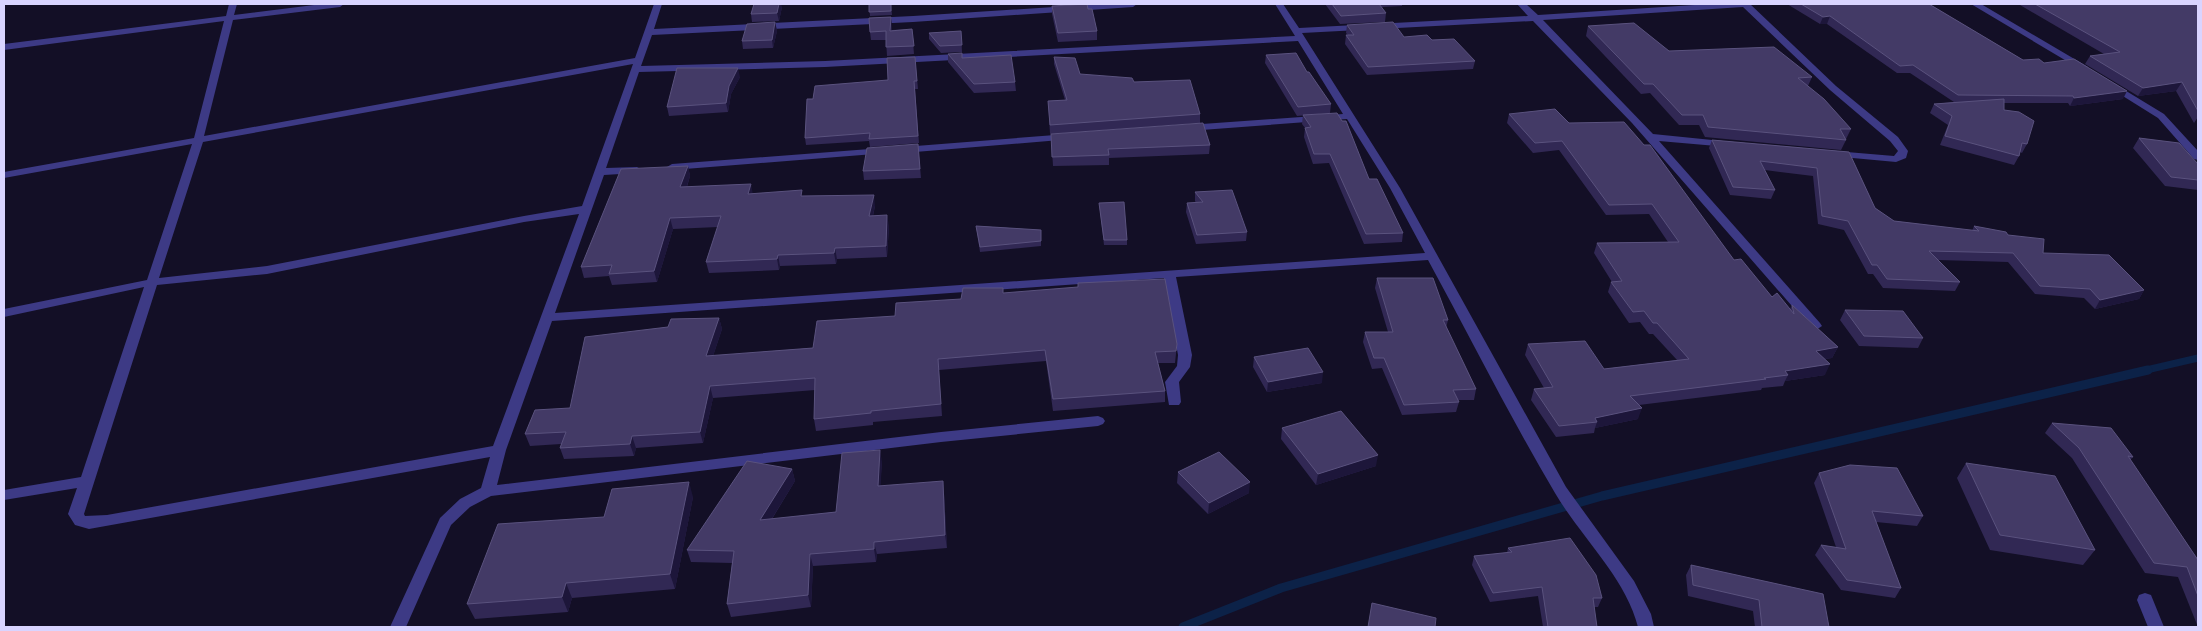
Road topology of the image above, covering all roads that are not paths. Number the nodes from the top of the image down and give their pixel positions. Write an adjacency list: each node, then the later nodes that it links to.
1 (233, 4): 12 (street)
2 (340, 4): 12 (street)
3 (658, 4): 13 (street)
4 (965, 4): 10 (street)
5 (1132, 4): 10 (street)
6 (1280, 4): 14 (street)
7 (1521, 4): 11 (street)
8 (1744, 4): 11 (street); 25 (street)
9 (1975, 4): 17 (street)
10 (967, 15): 13 (street)
11 (1536, 18): 14 (street); 22 (street)
12 (229, 19): 15 (street); 23 (street)
13 (650, 32): 16 (street)
14 (1299, 34): 16 (street); 19 (street)
15 (4, 47)
16 (639, 64): 23 (street); 27 (street)
17 (2090, 72)
18 (2106, 82): 26 (street)
19 (1350, 116): 20 (street); 30 (street)
20 (1182, 128)
21 (1084, 136): 27 (street)
22 (1651, 137): 24 (street); 35 (street)
23 (198, 141): 28 (street); 32 (street)
24 (1736, 145)
25 (1821, 153)
26 (2198, 157)
27 (600, 172): 29 (street)
28 (4, 175)
29 (587, 209): 32 (street); 34 (street)
30 (1432, 256): 31 (street); 44 (street)
31 (1169, 274): 34 (street); 36 (street)
32 (153, 282): 33 (street); 39 (street)
33 (4, 313)
34 (548, 317): 38 (street)
35 (1816, 326)
36 (1174, 402)
37 (1098, 421): 40 (street)
38 (498, 450): 39 (street); 40 (street)
39 (88, 482): 41 (street)
40 (488, 491): 43 (street)
41 (4, 495)
42 (2145, 600): 45 (street)
43 (398, 627)
44 (1646, 627)
45 (2156, 627)

